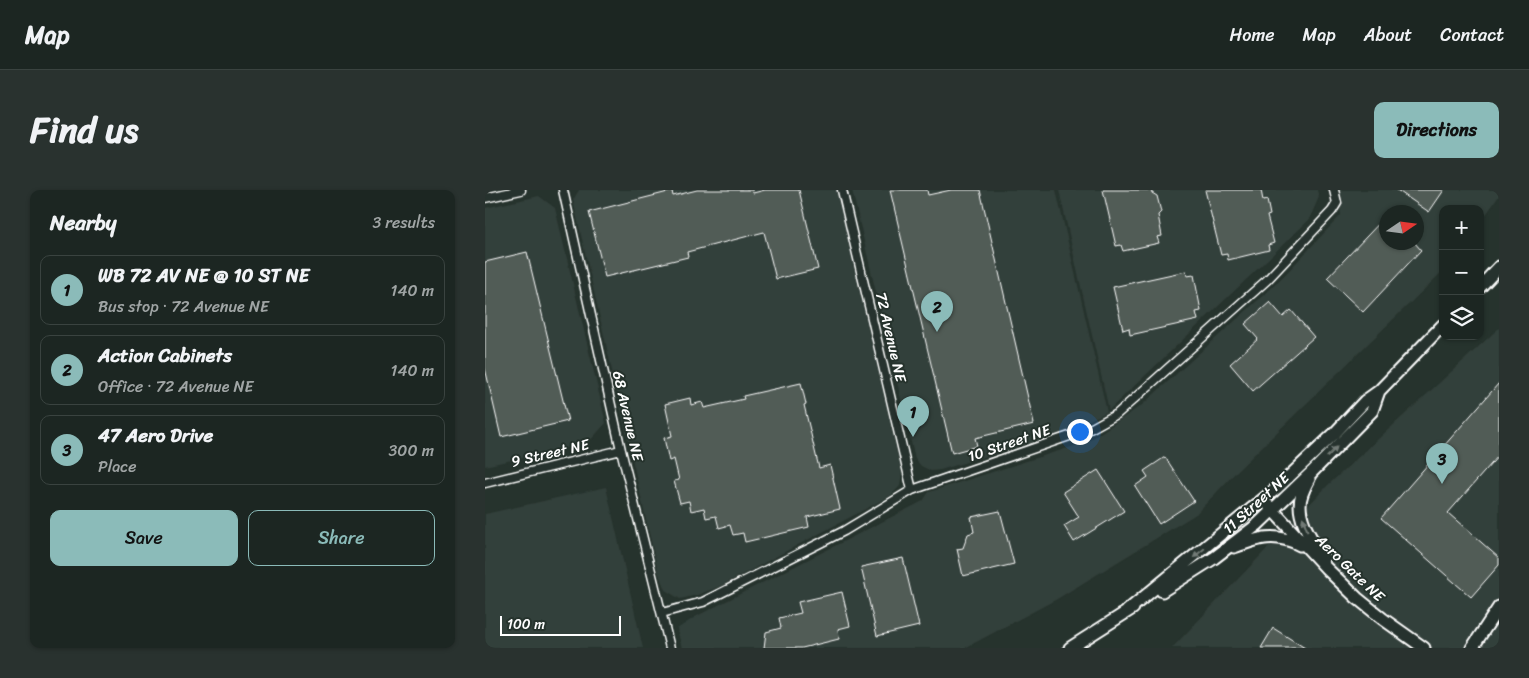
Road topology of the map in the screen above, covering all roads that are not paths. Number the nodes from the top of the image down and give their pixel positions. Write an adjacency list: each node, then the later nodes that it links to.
1 (521, 190): 5 (street)
2 (563, 190): 10 (street, 68 Avenue NE)
3 (842, 190): 13 (street, 72 Avenue NE)
4 (1334, 190): 13 (street, 10 Street NE)
5 (485, 198)
6 (1499, 267): 7 (street)
7 (1484, 283)
8 (1439, 329): 9 (street, 11 Street NE)
9 (1379, 392): 11 (street, 11 Street NE, one-way to 9); 14 (street, 11 Street NE)
10 (621, 450): 12 (street, 9 Street NE); 21 (street, 68 Avenue NE)
11 (1312, 472): 15 (street, 11 Street NE); 18 (street, one-way to 11)
12 (485, 483)
13 (912, 490): 21 (street, 10 Street NE)
14 (1264, 500): 15 (street, Aero Gate NE); 20 (street, 11 Street NE, one-way to 20)
15 (1272, 511): 16 (street, Aero Gate NE); 17 (street, 11 Street NE)
16 (1308, 549): 17 (street); 18 (street, Aero Gate NE)
17 (1226, 550): 20 (street, 11 Street NE)
18 (1339, 580): 24 (street, Aero Gate NE)
19 (1499, 607): 25 (street)
20 (1127, 611): 23 (street, 11 Street NE)
21 (662, 613): 22 (street, 68 Avenue NE)
22 (670, 648)
23 (1070, 648)
24 (1424, 648)
25 (1472, 648)

